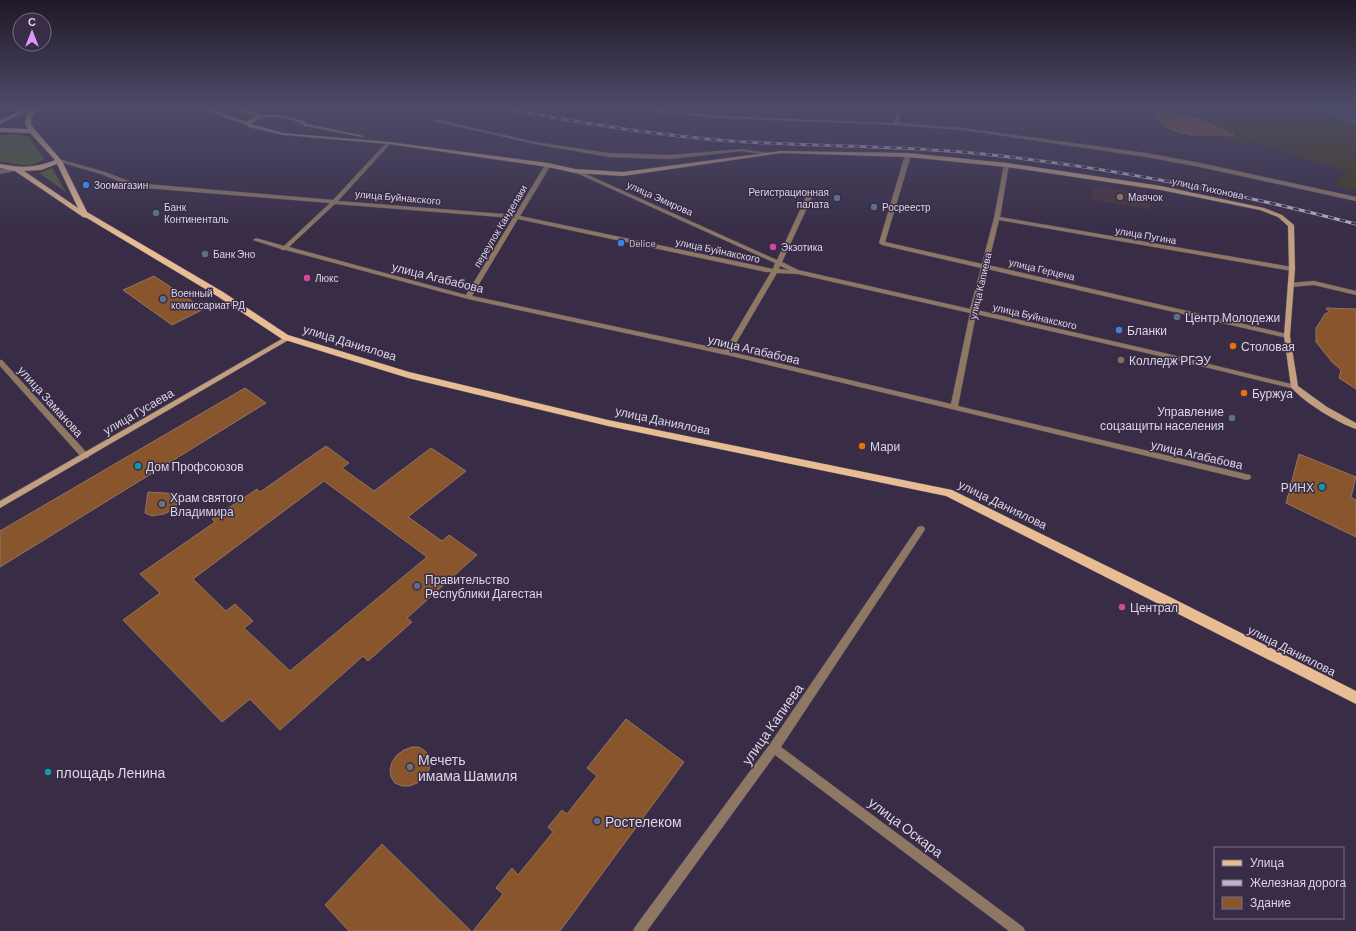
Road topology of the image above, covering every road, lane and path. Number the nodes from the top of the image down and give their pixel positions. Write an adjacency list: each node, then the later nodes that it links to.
1 (50, 150): 10 (main road, улица Даниялова)
2 (382, 150): 19 (street)
3 (443, 150): 11 (street, улица Эмирова)
4 (581, 150): 5 (street)
5 (737, 150)
6 (745, 150): 8 (street)
7 (1114, 150): 18 (street)
8 (768, 154): 9 (street, улица Тихонова); 15 (street, улица Тихонова)
9 (908, 155): 12 (street, улица Тихонова); 25 (street, улица Герцена)
10 (59, 161): 14 (main road); 19 (street, улица Буйнакского); 34 (main road, улица Даниялова)
11 (548, 165): 15 (street, улица Эмирова); 20 (street, переулок Канделаки)
12 (1007, 165): 21 (street, улица Капиева); 26 (street, улица Тихонова)
13 (0, 166): 14 (main road, улица Даниялова)
14 (17, 169): 16 (street); 34 (main road, улица Даниялова)
15 (575, 171): 24 (street, улица Эмирова)
16 (0, 172)
17 (809, 197): 24 (street)
18 (1356, 199)
19 (335, 201): 20 (street, улица Буйнакского); 23 (street)
20 (516, 217): 27 (street, улица Буйнакского); 31 (street, переулок Канделаки)
21 (997, 218): 25 (street, улица Капиева); 26 (street, улица Пугина)
22 (256, 240): 23 (street, улица Агабабова)
23 (284, 249): 31 (street, улица Агабабова)
24 (778, 262): 27 (street); 28 (street, улица Эмирова)
25 (984, 266): 32 (street, улица Капиева); 33 (street, улица Герцена)
26 (1292, 269): 29 (street)
27 (775, 270): 28 (street, улица Буйнакского); 35 (street)
28 (798, 272): 32 (street, улица Буйнакского)
29 (1290, 285): 30 (street); 33 (street)
30 (1356, 293)
31 (468, 297): 35 (street, улица Агабабова)
32 (973, 312): 37 (street, улица Буйнакского); 38 (street, улица Капиева)
33 (1287, 336): 37 (street)
34 (285, 339): 40 (street, улица Гусаева); 45 (main road, улица Даниялова); 46 (main road, улица Даниялова)
35 (728, 353): 38 (street, улица Агабабова)
36 (0, 362): 40 (street, улица Заманова)
37 (1296, 387): 39 (street, улица Буйнакского)
38 (954, 408): 41 (street, улица Агабабова)
39 (1356, 426)
40 (84, 455): 42 (street, улица Гусаева); 43 (street, улица Гусаева)
41 (1247, 477)
42 (0, 501)
43 (0, 505)
44 (921, 529): 47 (street, улица Капиева)
45 (1356, 698)
46 (1356, 703)
47 (774, 748): 48 (street, улица Капиева); 49 (street, улица Оскара)
48 (640, 931)
49 (1019, 931)

